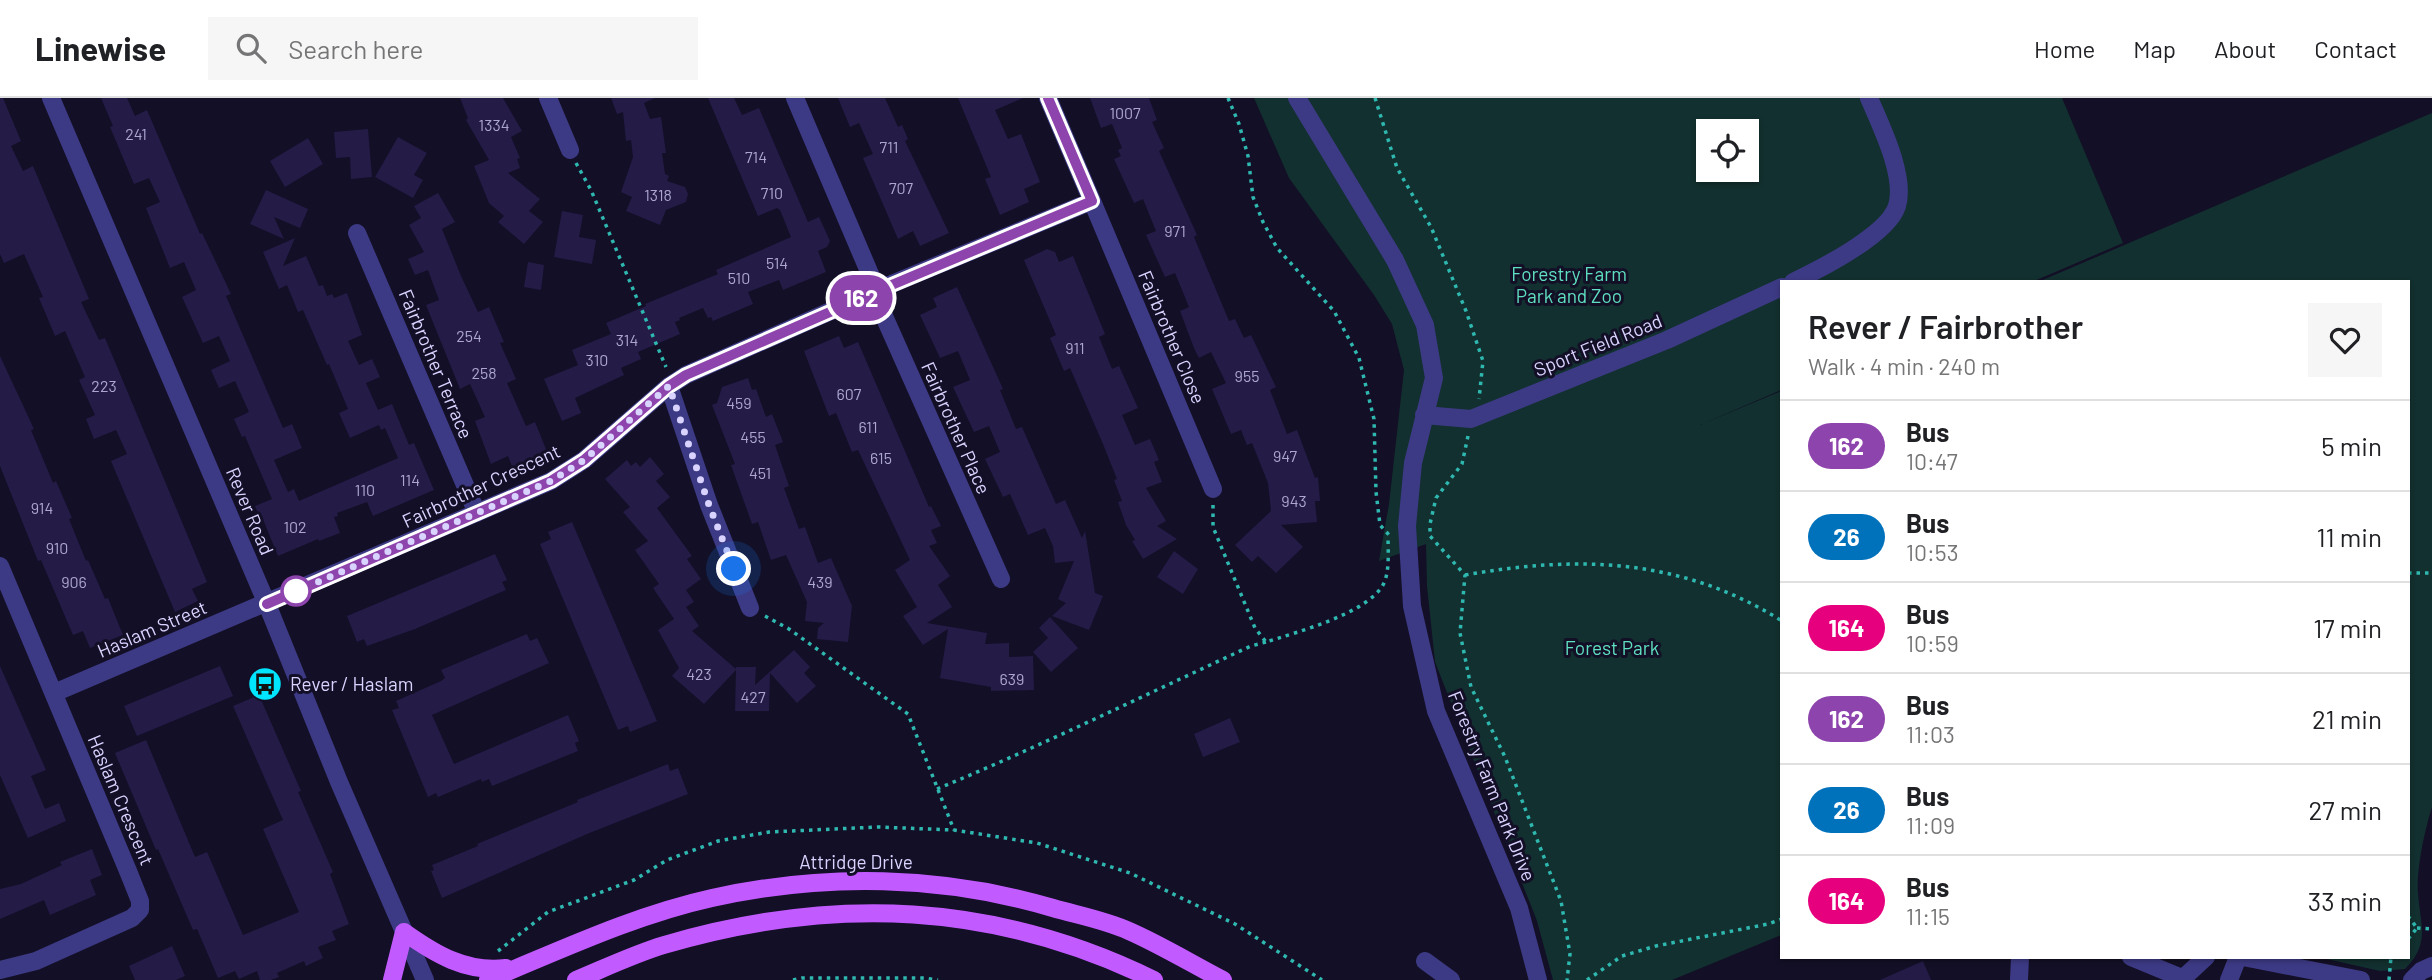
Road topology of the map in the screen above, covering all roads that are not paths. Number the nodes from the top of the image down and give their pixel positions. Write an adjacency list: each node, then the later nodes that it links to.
1 (51, 98): 19 (street, Rever Road)
2 (548, 98): 7 (street)
3 (795, 98): 12 (street, Fairbrother Place)
4 (1048, 98): 8 (street)
5 (1297, 98): 14 (street, Forestry Farm Park Drive)
6 (1869, 98): 10 (street)
7 (570, 150)
8 (1092, 201): 12 (street, Fairbrother Crescent); 15 (street, Fairbrother Close)
9 (357, 233): 16 (street, Fairbrother Terrace)
10 (1796, 280)
11 (1780, 288): 14 (street, Sport Field Road)
12 (876, 293): 13 (street, Fairbrother Crescent); 18 (street, Fairbrother Place)
13 (668, 378): 16 (street, Fairbrother Crescent); 20 (street)
14 (1424, 415): 40 (street, Forestry Farm Park Drive)
15 (1213, 489)
16 (477, 513): 19 (street, Fairbrother Crescent)
17 (0, 566): 21 (street, Haslam Crescent)
18 (1001, 579)
19 (267, 604): 21 (street, Haslam Street); 22 (street, Rever Road)
20 (750, 608)
21 (54, 693): 31 (street, Haslam Crescent)
22 (404, 932): 30 (main road); 33 (main road); 34 (street, Rever Road)
23 (2020, 959): 41 (street)
24 (2136, 959): 32 (street)
25 (2204, 959): 32 (street)
26 (2237, 959): 42 (street)
27 (2254, 959): 43 (street)
28 (1425, 961): 39 (street)
29 (2432, 965): 44 (street)
30 (520, 967): 35 (main road, Attridge Drive); 38 (main road, Attridge Drive)
31 (0, 970)
32 (2181, 979)
33 (392, 980)
34 (425, 980)
35 (488, 980)
36 (576, 980): 37 (main road)
37 (1154, 980)
38 (1223, 980)
39 (1451, 980)
40 (1538, 980)
41 (2019, 980)
42 (2229, 980)
43 (2361, 980)
44 (2412, 980)

